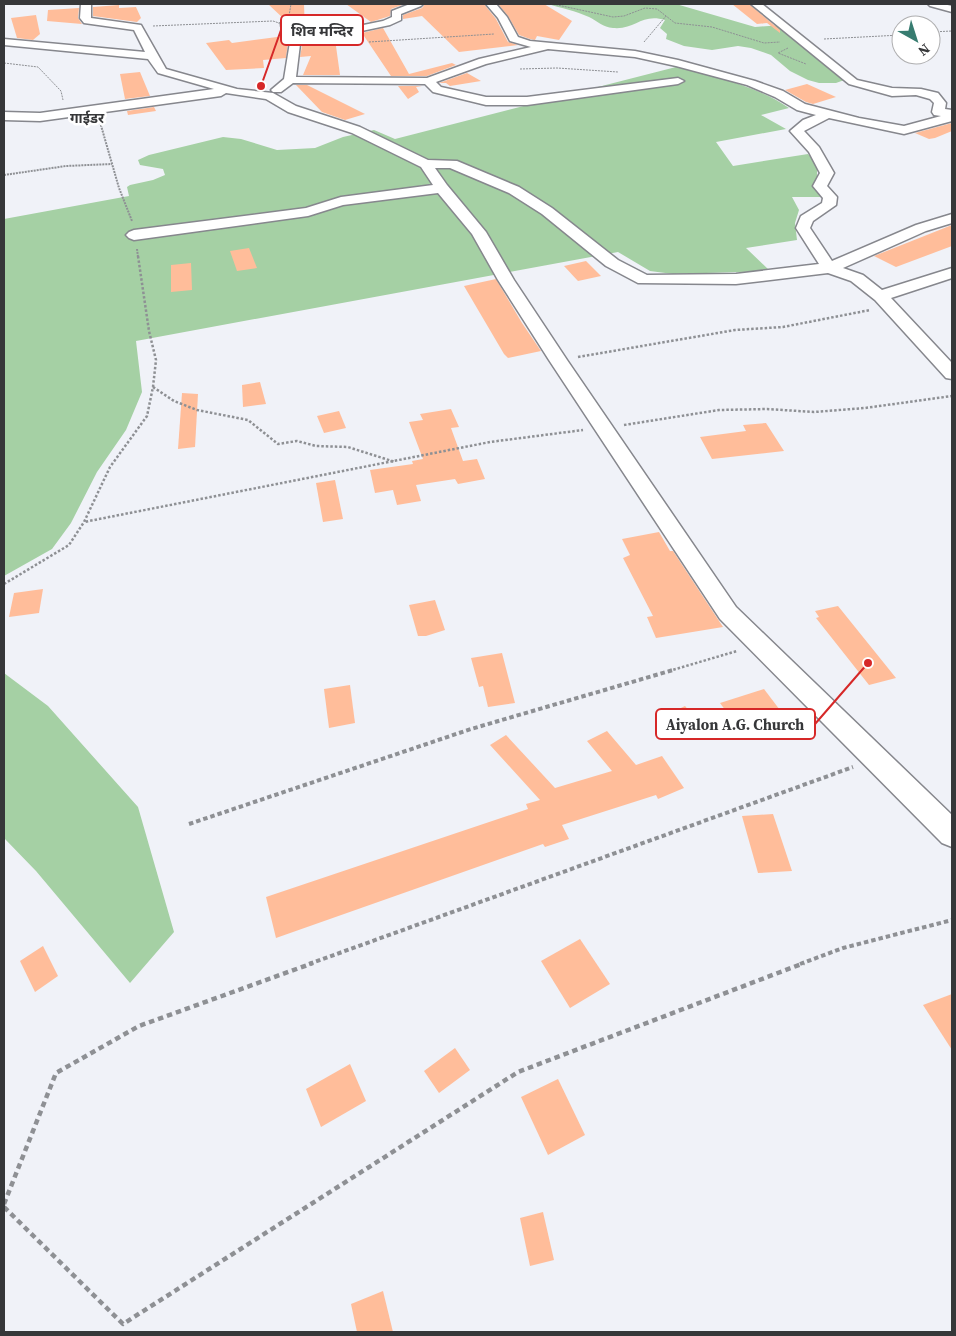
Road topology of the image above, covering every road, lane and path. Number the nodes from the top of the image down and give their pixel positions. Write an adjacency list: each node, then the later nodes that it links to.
1 (86, 4): 12 (street)
2 (291, 4): 11 (path)
3 (418, 4): 13 (street)
4 (490, 4): 14 (street)
5 (554, 4): 6 (path); 10 (path)
6 (562, 4)
7 (756, 4): 16 (street)
8 (933, 4): 9 (street)
9 (952, 9)
10 (666, 16): 20 (path); 23 (path)
11 (279, 22): 12 (path); 18 (path)
12 (137, 27): 21 (street)
13 (364, 29): 14 (path); 18 (street)
14 (509, 32): 19 (street)
15 (891, 35): 16 (path)
16 (803, 40): 31 (street)
17 (4, 42): 21 (street)
18 (295, 42): 24 (street)
19 (550, 46): 20 (street); 25 (street)
20 (635, 54): 30 (street)
21 (154, 62): 27 (street)
22 (4, 63): 29 (path)
23 (810, 66)
24 (290, 80): 25 (street); 28 (street)
25 (428, 81): 26 (street)
26 (678, 81)
27 (236, 92): 28 (street); 29 (street)
28 (269, 96): 34 (street)
29 (94, 110): 32 (street); 33 (path)
30 (827, 114): 31 (street); 39 (street)
31 (952, 115)
32 (4, 116)
33 (112, 164): 35 (path); 38 (path)
34 (426, 164): 36 (street); 39 (street)
35 (4, 175)
36 (442, 188): 38 (street); 42 (street)
37 (952, 218): 39 (street)
38 (134, 235): 44 (path)
39 (829, 268): 41 (street)
40 (952, 274): 41 (street)
41 (885, 302): 42 (path); 43 (street)
42 (558, 360): 46 (street)
43 (952, 374)
44 (153, 387): 47 (path); 48 (path)
45 (952, 396): 46 (path)
46 (604, 428): 47 (path); 51 (street)
47 (396, 462): 48 (path)
48 (84, 522): 49 (path)
49 (4, 584)
50 (741, 650): 52 (path)
51 (874, 759): 53 (street); 55 (path)
52 (189, 824)
53 (952, 834)
54 (952, 920): 55 (path)
55 (4, 1205)

